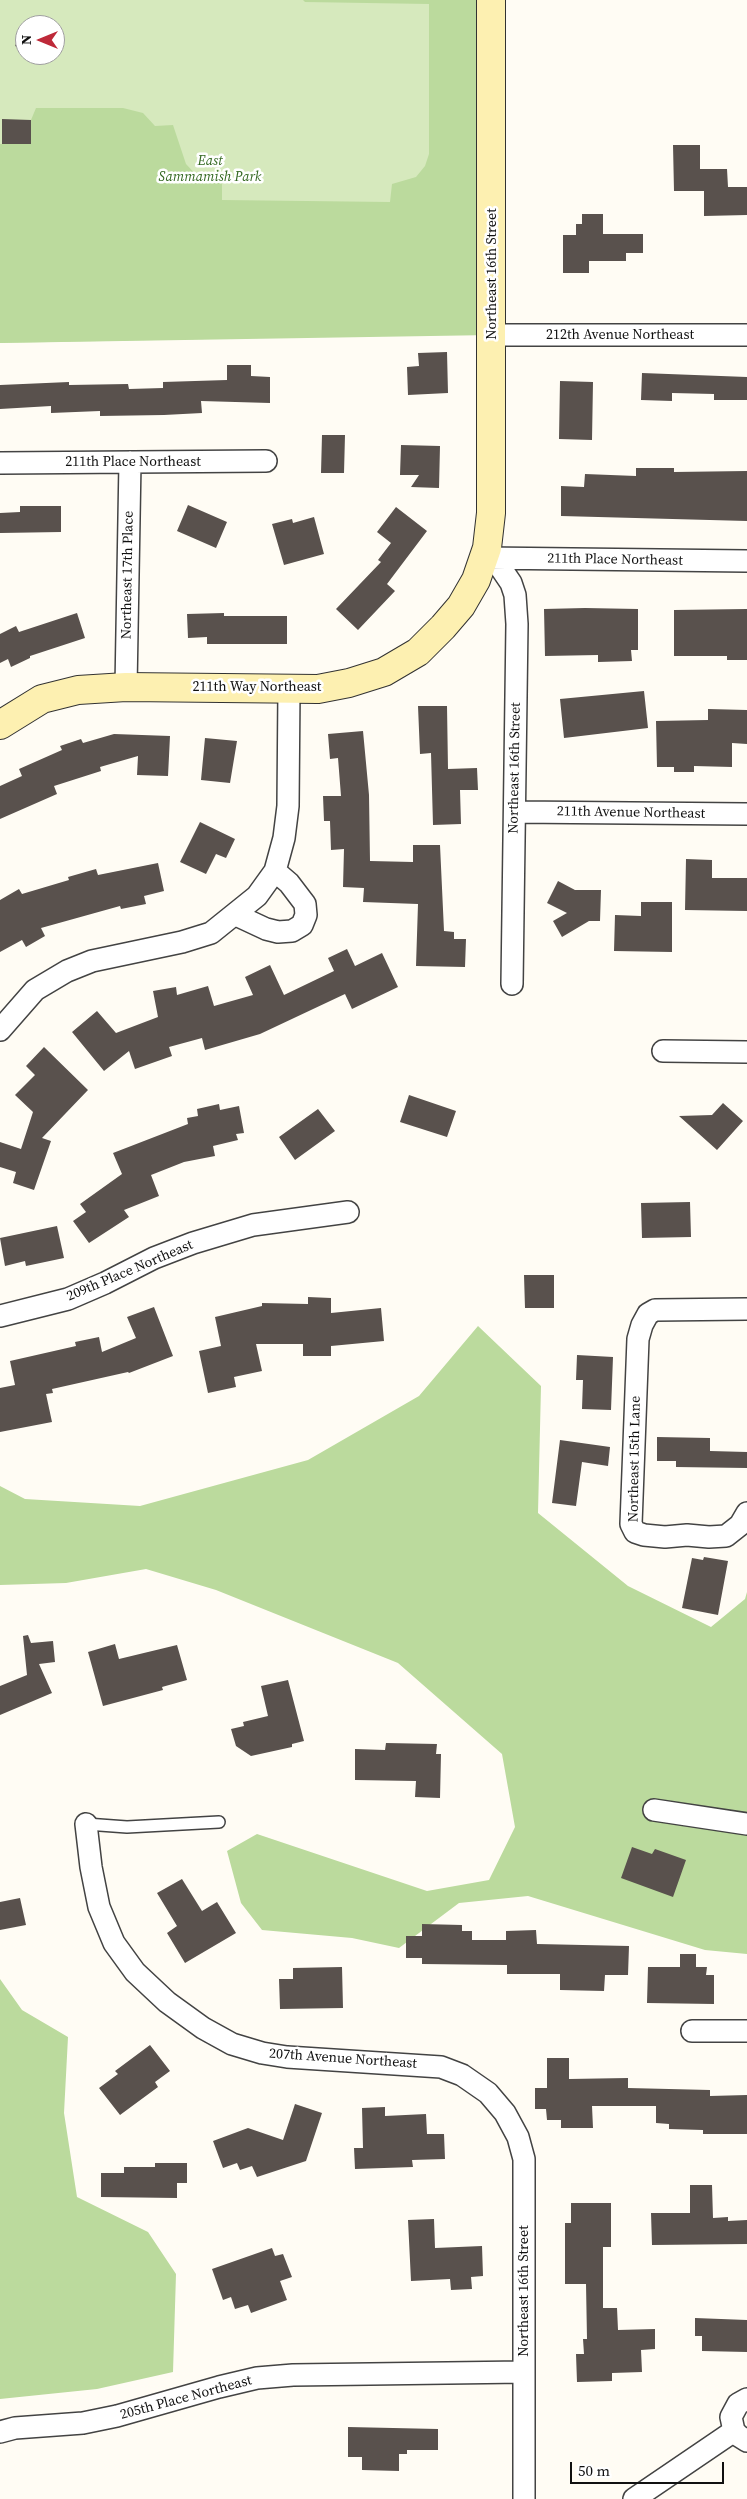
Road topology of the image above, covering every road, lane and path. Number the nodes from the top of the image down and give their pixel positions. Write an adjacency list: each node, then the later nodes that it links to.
1 (490, 0): 2 (street, Northeast 16th Street)
2 (492, 335): 3 (street, 212th Avenue Northeast); 7 (street, Northeast 16th Street)
3 (747, 335)
4 (266, 461): 5 (street, 211th Place Northeast)
5 (130, 462): 6 (street, 211th Place Northeast); 9 (street, Northeast 17th Place)
6 (0, 463)
7 (488, 554): 8 (street, 211th Place Northeast); 10 (street, 211th Way Northeast); 12 (street, Northeast 16th Street)
8 (747, 561)
9 (126, 687): 10 (street, 211th Way Northeast); 11 (street, 211th Way Northeast)
10 (290, 689): 14 (street)
11 (0, 725)
12 (514, 812): 13 (street, 211th Avenue Northeast); 16 (street, Northeast 16th Street)
13 (747, 814)
14 (275, 871): 15 (street); 15 (street)
15 (236, 914): 17 (street)
16 (512, 984)
17 (0, 1030)
18 (664, 1051): 19 (street)
19 (747, 1052)
20 (348, 1212): 22 (street, 209th Place Northeast)
21 (747, 1308): 23 (street, Northeast 15th Lane)
22 (0, 1316)
23 (747, 1513)
24 (654, 1810): 27 (street)
25 (219, 1822): 26 (lane)
26 (86, 1824): 30 (street, 207th Avenue Northeast)
27 (747, 1824)
28 (747, 2031): 29 (street)
29 (692, 2032)
30 (488, 2093): 31 (street, Northeast 16th Street)
31 (524, 2372): 33 (street, 205th Place Northeast); 35 (street, Northeast 16th Street)
32 (747, 2399): 34 (street)
33 (0, 2432)
34 (741, 2436): 36 (street)
35 (524, 2499)
36 (634, 2499)

